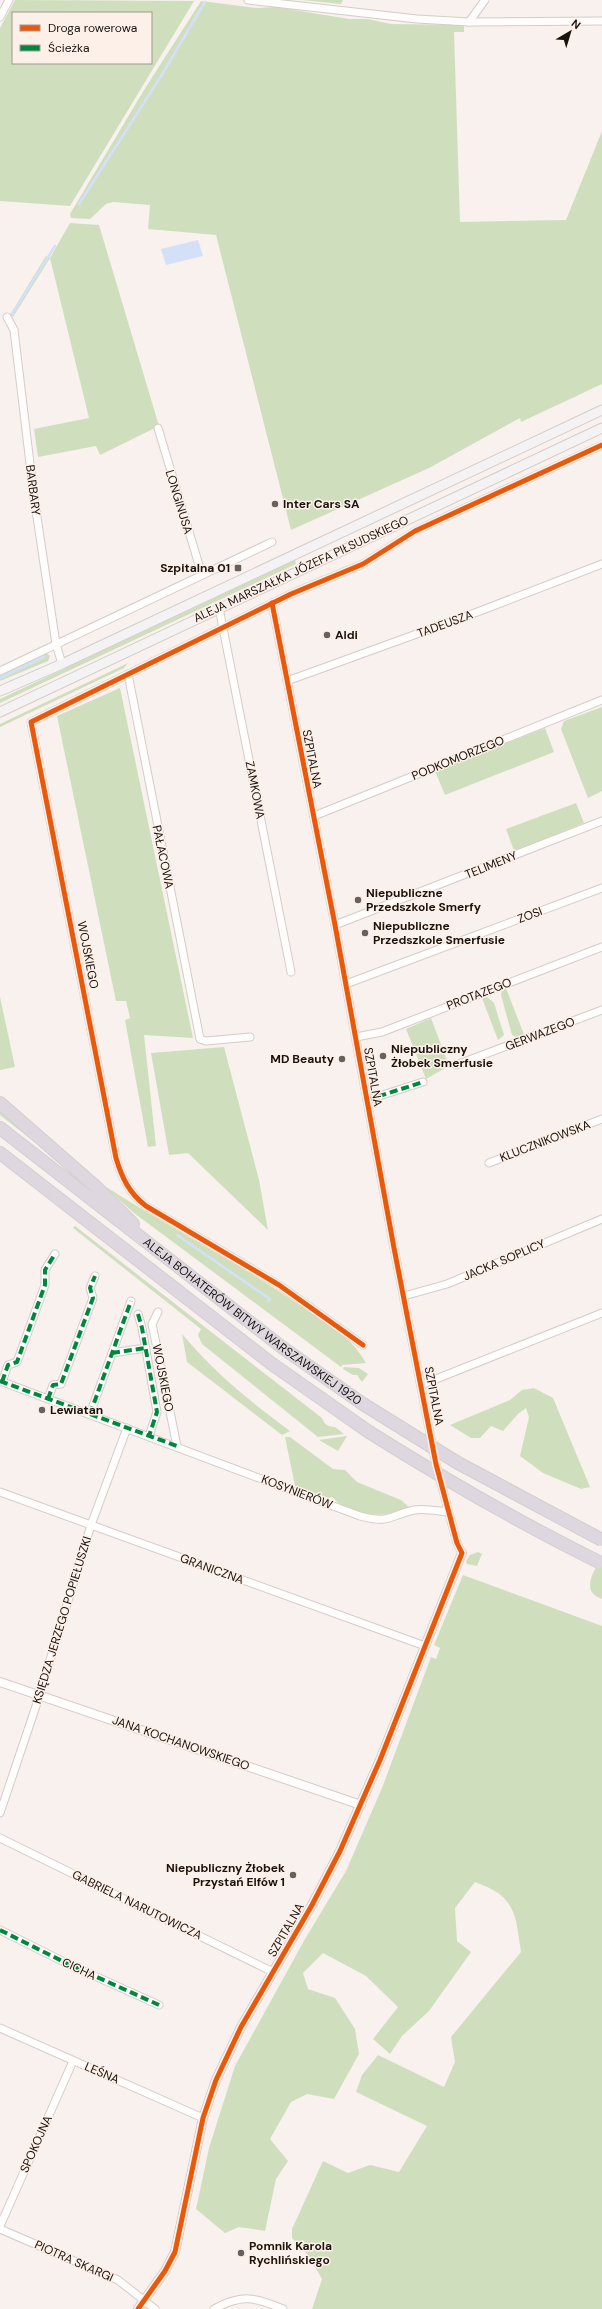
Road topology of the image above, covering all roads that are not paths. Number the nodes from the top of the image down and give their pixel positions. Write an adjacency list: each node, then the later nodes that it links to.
1 (3, 0): 5 (street)
2 (9, 0): 5 (street)
3 (248, 0): 7 (street)
4 (485, 0): 7 (street)
5 (0, 17)
6 (602, 21): 7 (street)
7 (469, 22)
8 (7, 317): 19 (street, BARBARY)
9 (602, 410): 20 (main road, ALEJA MARSZAŁKA JÓZEFA PIŁSUDSKIEGO)
10 (158, 428): 15 (street, LONGINUSA)
11 (602, 428): 17 (main road, ALEJA MARSZAŁKA JÓZEFA PIŁSUDSKIEGO)
12 (602, 445): 16 (street, ALEJA MARSZAŁKA JÓZEFA PIŁSUDSKIEGO)
13 (272, 542): 15 (street)
14 (602, 564): 23 (street, TADEUSZA)
15 (202, 575): 19 (street)
16 (272, 603): 18 (street, ALEJA MARSZAŁKA JÓZEFA PIŁSUDSKIEGO); 23 (street, SZPITALNA)
17 (219, 608): 18 (street, ZAMKOWA); 26 (main road, ALEJA MARSZAŁKA JÓZEFA PIŁSUDSKIEGO)
18 (224, 628): 22 (street, ALEJA MARSZAŁKA JÓZEFA PIŁSUDSKIEGO); 33 (street, ZAMKOWA)
19 (56, 644): 20 (street, BARBARY); 21 (street)
20 (62, 664): 24 (main road, ALEJA MARSZAŁKA JÓZEFA PIŁSUDSKIEGO)
21 (0, 671)
22 (128, 674): 27 (street, ALEJA MARSZAŁKA JÓZEFA PIŁSUDSKIEGO); 36 (street, PAŁACOWA)
23 (286, 681): 28 (street, SZPITALNA)
24 (0, 691)
25 (602, 700): 28 (street, PODKOMORZEGO)
26 (0, 712)
27 (31, 722): 55 (street, WOJSKIEGO)
28 (314, 816): 31 (street, SZPITALNA)
29 (602, 821): 31 (street, TELIMENY)
30 (602, 888): 34 (street, ZOSI)
31 (335, 925): 34 (street, SZPITALNA)
32 (602, 947): 37 (street, PROTAZEGO)
33 (291, 972)
34 (346, 984): 37 (street, SZPITALNA)
35 (602, 1010): 38 (street, GERWAZEGO)
36 (250, 1037)
37 (356, 1037): 40 (street, SZPITALNA)
38 (456, 1065)
39 (423, 1082): 40 (street)
40 (367, 1100): 50 (street, SZPITALNA)
41 (0, 1103): 48 (highway)
42 (602, 1119): 45 (street, KLUCZNIKOWSKA)
43 (0, 1128): 48 (highway, ALEJA BOHATERÓW BITWY WARSZAWSKIEJ 1920)
44 (1, 1154): 70 (highway, ALEJA BOHATERÓW BITWY WARSZAWSKIEJ 1920, bridge)
45 (489, 1163)
46 (602, 1219): 50 (street, JACKA SOPLICY)
47 (55, 1254): 58 (street)
48 (169, 1260): 68 (highway, ALEJA BOHATERÓW BITWY WARSZAWSKIEJ 1920, bridge)
49 (95, 1276): 60 (street)
50 (404, 1296): 59 (street, SZPITALNA)
51 (131, 1301): 57 (street)
52 (158, 1312): 64 (street, WOJSKIEGO)
53 (602, 1313): 59 (street)
54 (138, 1314): 56 (street)
55 (363, 1345)
56 (146, 1348): 57 (street); 63 (street)
57 (112, 1353): 61 (street)
58 (1, 1382): 60 (street, KOSYNIERÓW)
59 (421, 1385): 66 (street, SZPITALNA)
60 (48, 1399): 61 (street, KOSYNIERÓW)
61 (90, 1414): 62 (street, KOSYNIERÓW)
62 (128, 1428): 63 (street, KOSYNIERÓW); 67 (street, KSIĘDZA JERZEGO POPIEŁUSZKI)
63 (149, 1436): 64 (street, KOSYNIERÓW)
64 (176, 1446): 66 (street, KOSYNIERÓW)
65 (0, 1492): 67 (street, GRANICZNA)
66 (448, 1512): 69 (street, SZPITALNA)
67 (91, 1525): 71 (street, GRANICZNA); 73 (street, KSIĘDZA JERZEGO POPIEŁUSZKI)
68 (602, 1540)
69 (460, 1556): 71 (street, SZPITALNA)
70 (601, 1562)
71 (425, 1646): 74 (street, SZPITALNA)
72 (0, 1682): 73 (street, JANA KOCHANOWSKIEGO)
73 (39, 1695): 74 (street, JANA KOCHANOWSKIEGO); 75 (street, KSIĘDZA JERZEGO POPIEŁUSZKI)
74 (361, 1805): 78 (street, SZPITALNA)
75 (0, 1812)
76 (0, 1838): 78 (street, GABRIELA NARUTOWICZA)
77 (0, 1930): 79 (street, CICHA)
78 (273, 1972): 82 (street, SZPITALNA)
79 (159, 2005)
80 (0, 2028): 81 (street, LEŚNA)
81 (73, 2061): 82 (street, LEŚNA); 83 (street, SPOKOJNA)
82 (203, 2118): 84 (street, SZPITALNA)
83 (0, 2227): 84 (street, PIOTRA SKARGI)
84 (144, 2300): 85 (street, SZPITALNA); 86 (street, PIOTRA SKARGI)
85 (138, 2309)
86 (155, 2309)
87 (214, 2309): 88 (street)
88 (283, 2309)

